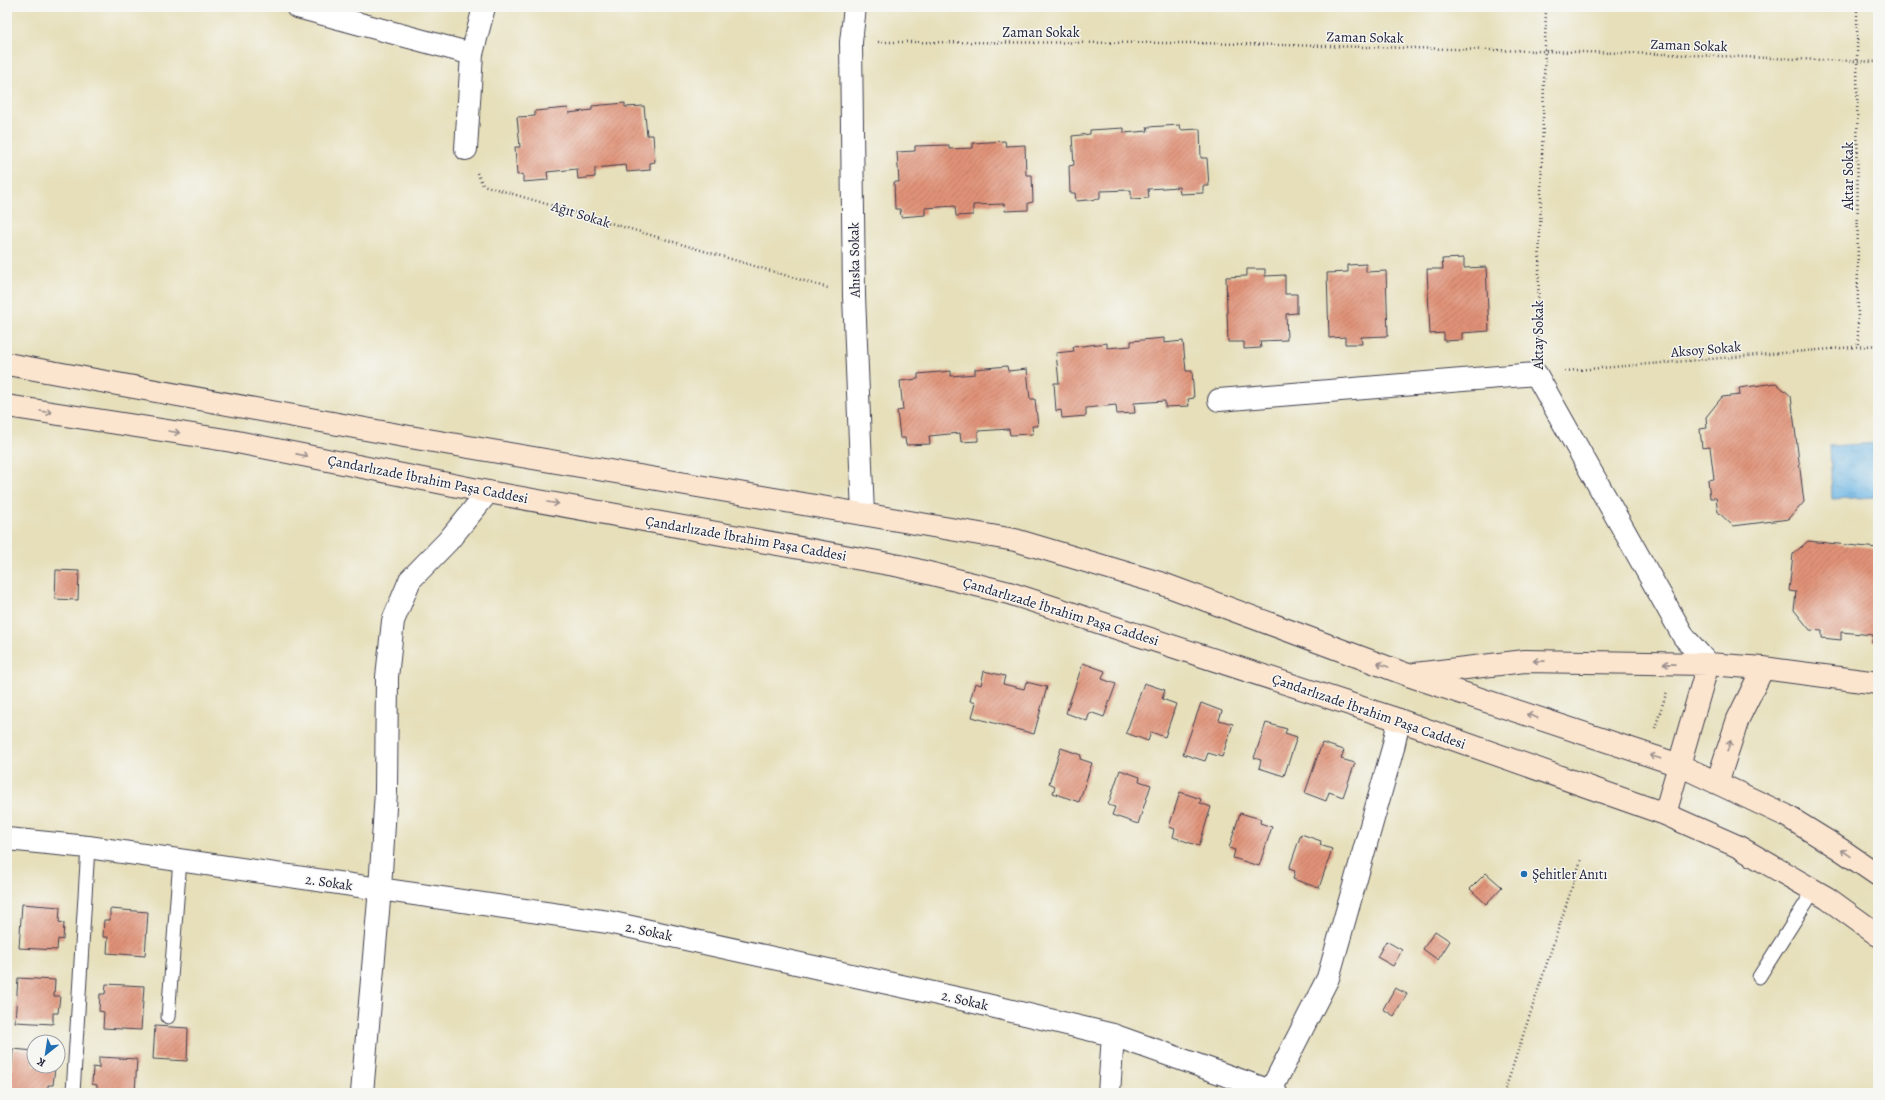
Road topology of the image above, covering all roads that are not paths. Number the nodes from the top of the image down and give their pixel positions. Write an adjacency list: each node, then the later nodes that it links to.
1 (297, 7): 4 (street)
2 (484, 7): 4 (street)
3 (855, 7): 11 (street, Ahıska Sokak)
4 (472, 54): 5 (street)
5 (466, 149)
6 (7, 354): 7 (main road)
7 (16, 366): 11 (main road)
8 (1219, 400): 12 (street, Aktay Sokak)
9 (9, 407): 10 (main road, Çandarlızade İbrahim Paşa Caddesi, one-way to 10)
10 (488, 492): 16 (main road, Çandarlızade İbrahim Paşa Caddesi, one-way to 16); 24 (street)
11 (862, 514): 14 (main road, one-way to 11)
12 (1708, 664): 13 (main road); 14 (main road, one-way to 14); 17 (main road)
13 (1763, 668): 15 (main road); 18 (main road, one-way to 13)
14 (1408, 674): 17 (main road, one-way to 14)
15 (1878, 683)
16 (1399, 720): 19 (main road, Çandarlızade İbrahim Paşa Caddesi); 30 (street)
17 (1679, 765): 18 (main road); 19 (main road)
18 (1717, 783): 23 (main road, one-way to 18)
19 (1664, 814): 25 (main road, Çandarlızade İbrahim Paşa Caddesi)
20 (7, 839): 21 (street, 2. Sokak)
21 (88, 847): 22 (street, 2. Sokak); 31 (lane)
22 (180, 860): 24 (street, 2. Sokak); 28 (lane)
23 (1878, 875)
24 (380, 889): 29 (street, 2. Sokak); 32 (street)
25 (1814, 890): 26 (main road, Çandarlızade İbrahim Paşa Caddesi); 27 (lane)
26 (1878, 935)
27 (1759, 976)
28 (168, 1017)
29 (1113, 1035): 30 (street, 2. Sokak); 33 (street)
30 (1273, 1092)
31 (72, 1093)
32 (362, 1093)
33 (1109, 1093)

